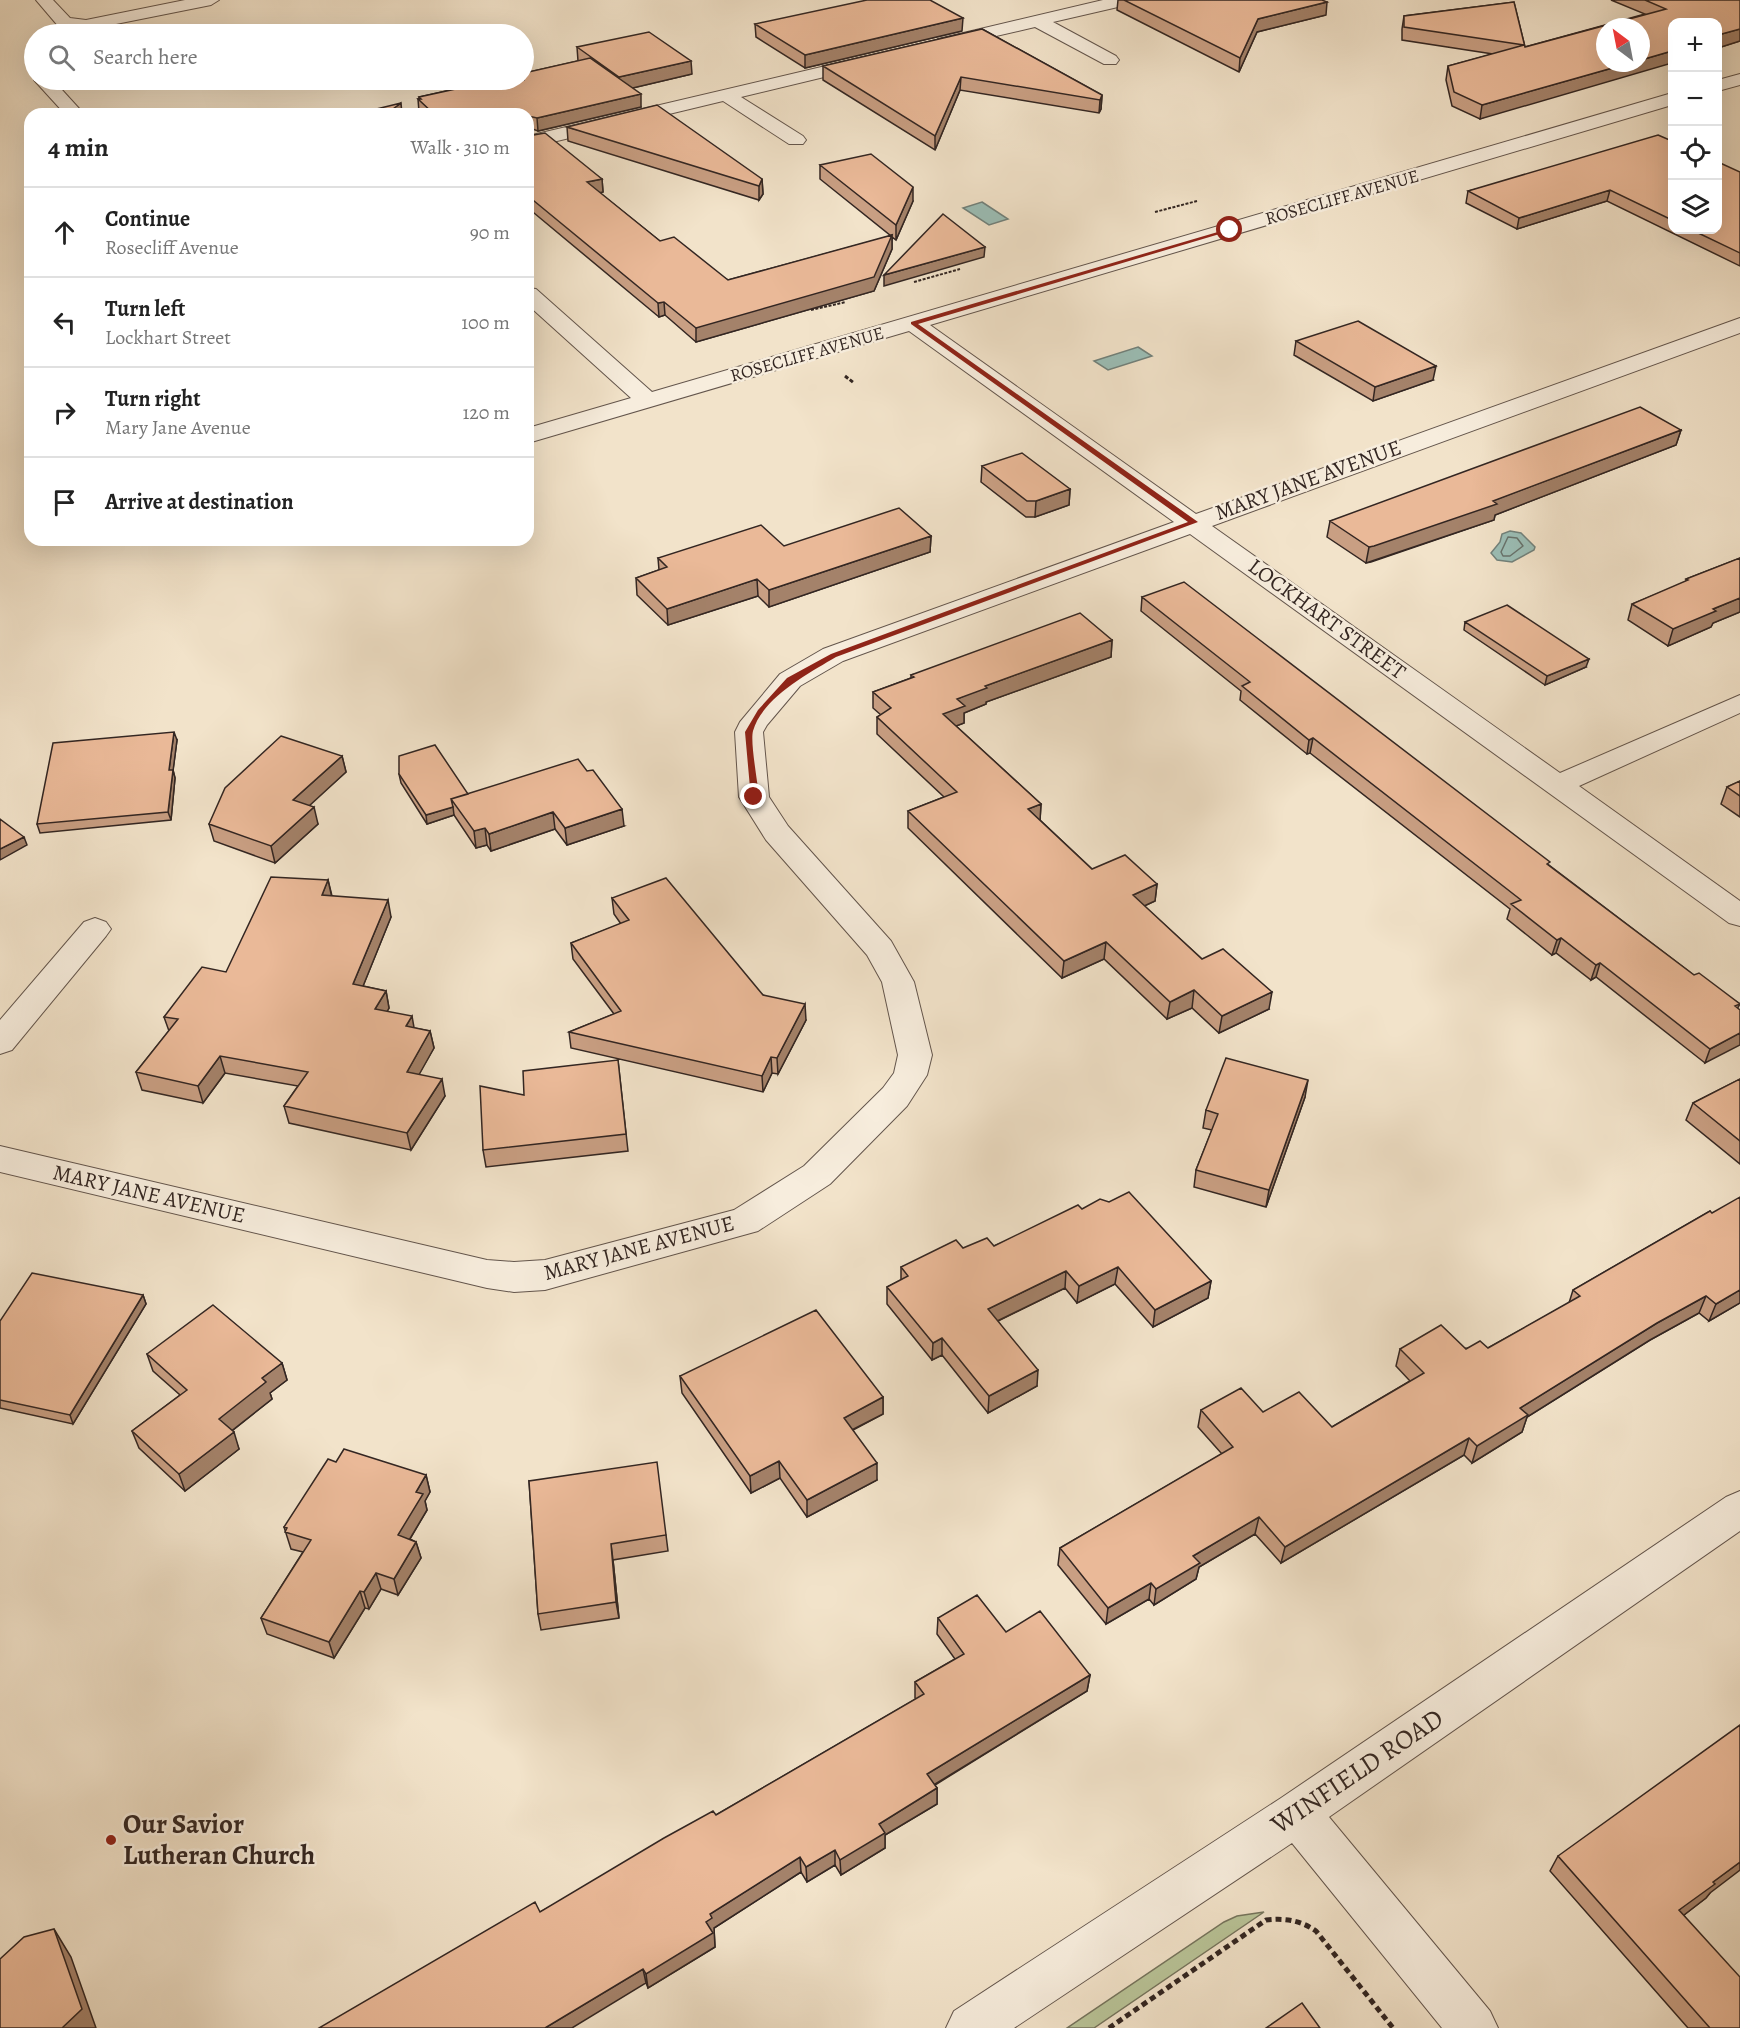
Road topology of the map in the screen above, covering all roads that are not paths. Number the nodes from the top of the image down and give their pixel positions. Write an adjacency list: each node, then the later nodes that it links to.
1 (44, 0): 5 (street)
2 (211, 0): 6 (street)
3 (1125, 0): 4 (street)
4 (1037, 21): 7 (street); 9 (street)
5 (57, 24)
6 (91, 24)
7 (922, 48)
8 (887, 57): 13 (street)
9 (1110, 60)
10 (1740, 80): 11 (street)
11 (1722, 85)
12 (52, 90): 15 (street)
13 (726, 95): 16 (street); 17 (street)
14 (1668, 100): 19 (street, ROSECLIFF AVENUE)
15 (69, 108)
16 (796, 140)
17 (534, 141)
18 (534, 299): 21 (street)
19 (913, 323): 21 (street, ROSECLIFF AVENUE); 23 (street, LOCKHART STREET)
20 (1740, 325): 23 (street, MARY JANE AVENUE)
21 (648, 401): 22 (street, ROSECLIFF AVENUE)
22 (534, 434)
23 (1194, 522): 25 (street, LOCKHART STREET); 29 (street, MARY JANE AVENUE)
24 (1740, 703): 25 (street)
25 (1557, 785): 26 (street, LOCKHART STREET)
26 (1740, 916)
27 (95, 929): 28 (street)
28 (0, 1042)
29 (0, 1159)
30 (1740, 1509): 31 (street, WINFIELD ROAD)
31 (1297, 1813): 32 (street, WINFIELD ROAD); 33 (street)
32 (971, 2028)
33 (1473, 2028)

